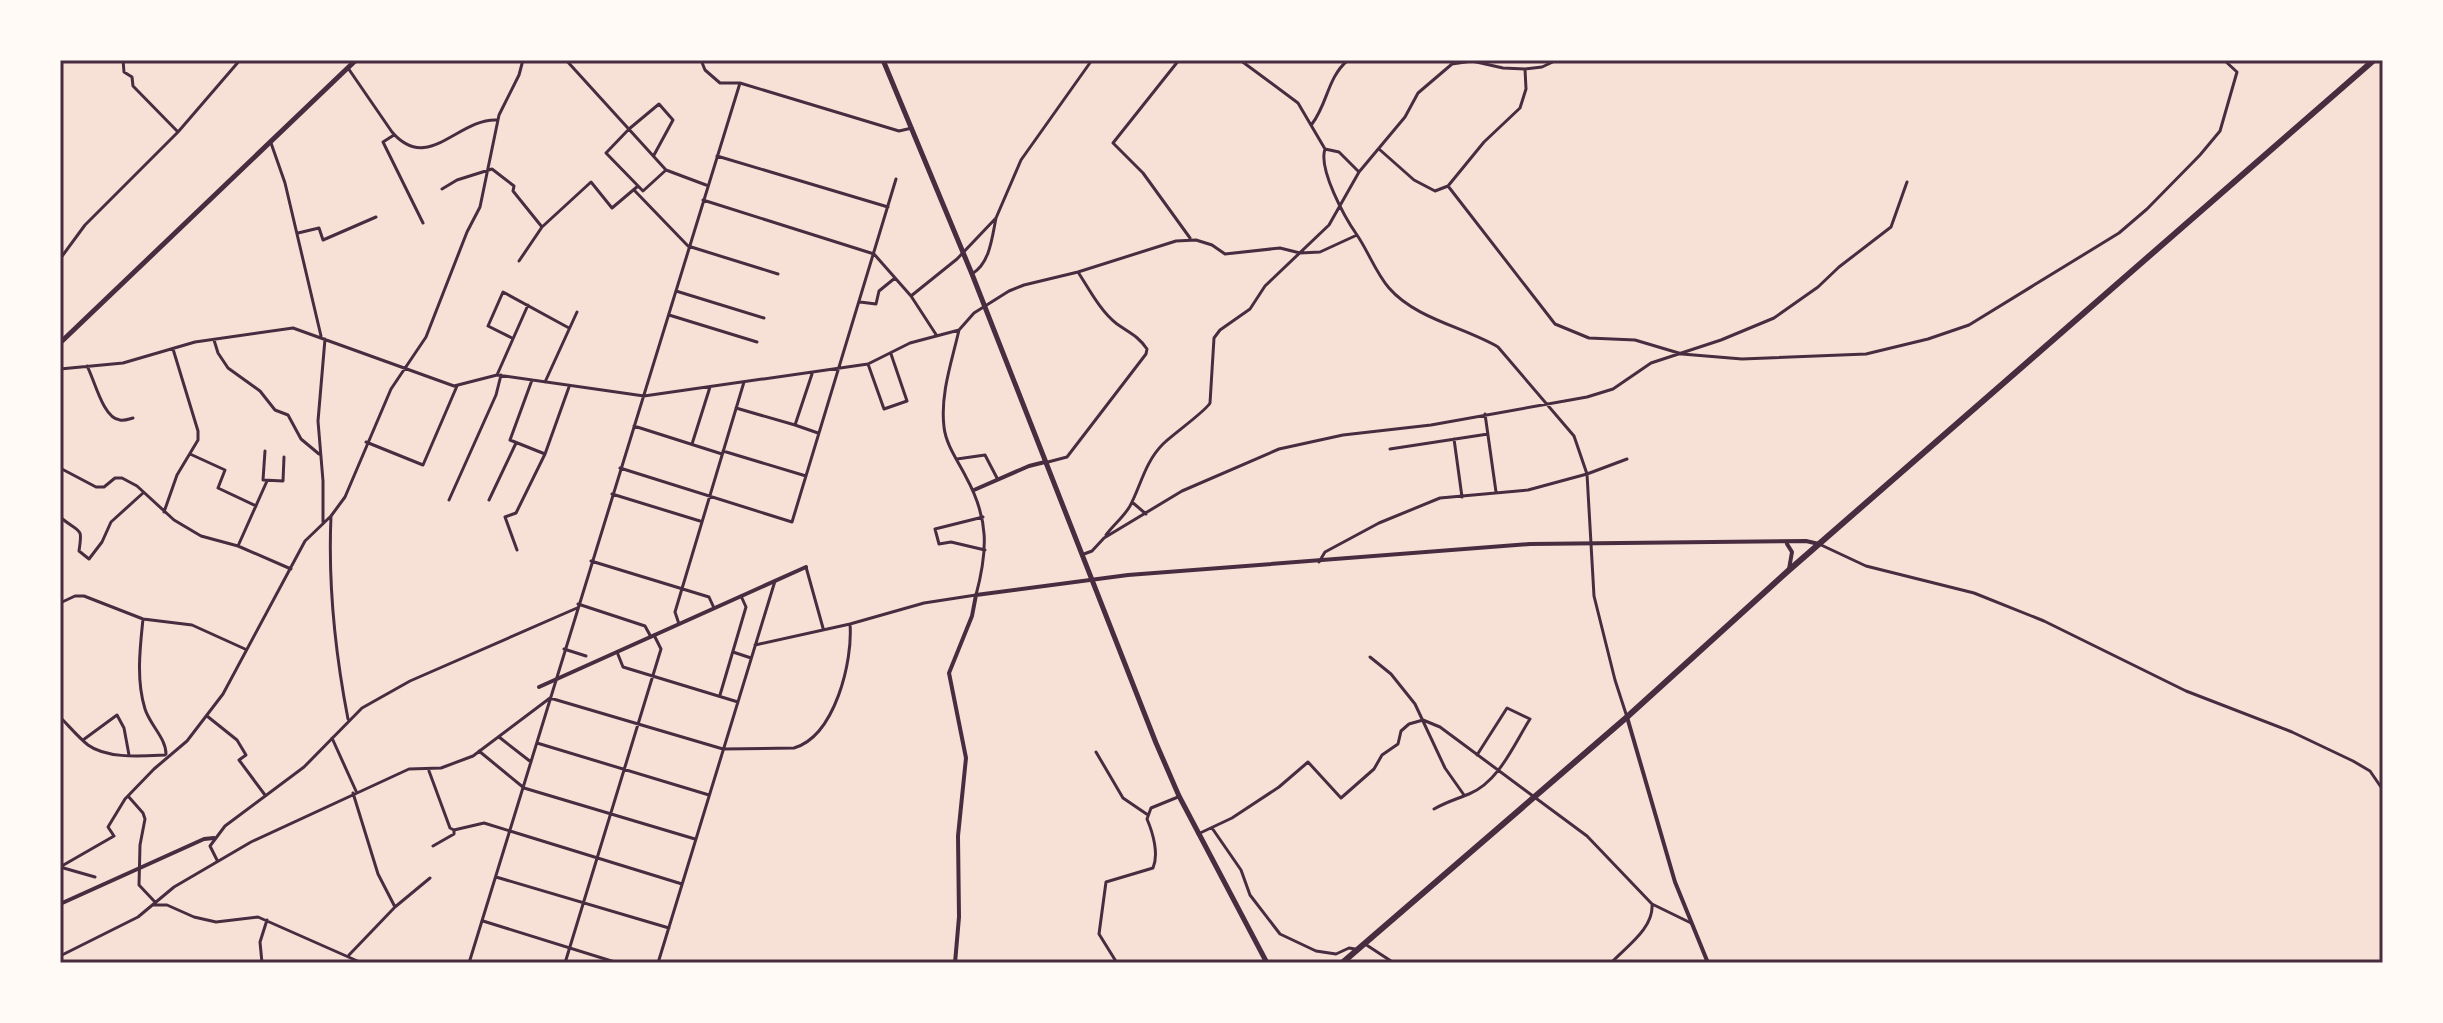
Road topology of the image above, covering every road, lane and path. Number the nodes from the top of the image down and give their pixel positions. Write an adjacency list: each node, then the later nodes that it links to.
1 (123, 60): 23 (street)
2 (240, 60): 23 (street)
3 (356, 60): 16 (main road)
4 (529, 60): 15 (street)
5 (566, 60): 22 (street)
6 (701, 60): 18 (street)
7 (883, 60): 21 (main road)
8 (1092, 60): 43 (street)
9 (1179, 60): 48 (street)
10 (1240, 60): 20 (street)
11 (1348, 60): 20 (street)
12 (1557, 60): 17 (street)
13 (2224, 60): 77 (street)
14 (2374, 60): 140 (highway)
15 (523, 62): 19 (street)
16 (348, 68): 24 (street); 25 (main road)
17 (1525, 69): 27 (street); 36 (street)
18 (740, 83): 21 (street); 29 (street)
19 (497, 120): 24 (street); 30 (street)
20 (1312, 124): 26 (street)
21 (912, 128): 50 (main road)
22 (629, 129): 28 (street); 28 (street); 37 (street)
23 (178, 132): 53 (street)
24 (394, 135): 44 (street)
25 (271, 142): 46 (street); 74 (main road)
26 (1325, 149): 32 (street); 41 (street)
27 (1379, 149): 32 (street); 36 (street)
28 (654, 155): 31 (street)
29 (717, 156): 35 (street); 40 (street)
30 (488, 168): 38 (street); 45 (street); 80 (street)
31 (666, 170): 35 (street); 37 (street)
32 (1359, 172): 41 (street)
33 (896, 179): 40 (street)
34 (1907, 182): 77 (street)
35 (707, 186): 39 (street)
36 (1448, 186): 77 (street)
37 (636, 188): 45 (street); 49 (street)
38 (442, 189)
39 (703, 200): 49 (street); 52 (street)
40 (888, 207): 52 (street)
41 (1339, 208): 47 (street); 51 (street)
42 (376, 217): 46 (street)
43 (996, 218): 50 (street); 57 (street)
44 (423, 223)
45 (542, 227): 54 (street)
46 (298, 233): 70 (street)
47 (1357, 235): 51 (street); 92 (street)
48 (1190, 238): 51 (street); 55 (street)
49 (688, 246): 56 (street); 59 (street)
50 (962, 252): 57 (main road); 60 (street)
51 (1300, 253): 128 (street)
52 (874, 254): 58 (street); 61 (street)
53 (60, 259)
54 (519, 261)
55 (1078, 272): 63 (street); 113 (street)
56 (778, 274)
57 (972, 274): 63 (main road)
58 (895, 278): 60 (street); 61 (street)
59 (676, 291): 65 (street); 66 (street)
60 (911, 296): 69 (street)
61 (860, 302): 82 (street)
62 (528, 304): 67 (street); 71 (street); 71 (street)
63 (985, 308): 68 (street); 113 (main road)
64 (577, 312): 67 (street)
65 (669, 315): 73 (street); 91 (street)
66 (764, 318)
67 (569, 328): 86 (street)
68 (959, 330): 69 (street); 111 (street)
69 (937, 336): 76 (street)
70 (323, 337): 72 (street); 80 (street); 109 (street)
71 (512, 338): 84 (street)
72 (214, 340): 75 (street); 109 (street)
73 (757, 342)
74 (60, 343)
75 (173, 349): 79 (street); 107 (street)
76 (891, 354): 78 (street); 78 (street)
77 (1682, 354): 92 (street)
78 (868, 364): 82 (street)
79 (87, 366): 81 (street); 95 (street)
80 (403, 367): 88 (street); 101 (street)
81 (60, 369)
82 (839, 369): 83 (street); 98 (street)
83 (812, 374): 87 (street); 96 (street)
84 (499, 375): 85 (street); 88 (street); 126 (street)
85 (532, 380): 86 (street); 102 (street)
86 (545, 382): 89 (street)
87 (744, 382): 90 (street); 93 (street)
88 (457, 386): 101 (street)
89 (569, 386): 91 (street); 108 (street)
90 (710, 387): 91 (street); 103 (street)
91 (644, 396): 97 (street)
92 (1547, 404): 94 (street); 116 (street)
93 (736, 408): 96 (street); 106 (street)
94 (1485, 414): 99 (street); 131 (street)
95 (133, 418)
96 (795, 425): 98 (street)
97 (634, 426): 103 (street); 115 (street)
98 (819, 433): 117 (street)
99 (1488, 434): 100 (street); 121 (street)
100 (1454, 439): 104 (street); 125 (street)
101 (366, 442): 132 (street)
102 (516, 443): 108 (street); 127 (street)
103 (692, 444): 106 (street)
104 (1390, 449)
105 (265, 451): 119 (street)
106 (722, 452): 117 (street); 124 (street)
107 (190, 454): 129 (street); 130 (street)
108 (545, 454): 142 (street)
109 (321, 455): 136 (street)
110 (284, 457): 119 (street)
111 (957, 459): 118 (street); 120 (street)
112 (1627, 459): 116 (street)
113 (1045, 462): 120 (street); 144 (main road)
114 (60, 468): 122 (street)
115 (620, 468): 123 (street); 124 (street)
116 (1587, 474): 121 (street); 139 (street)
117 (806, 476): 124 (street)
118 (997, 478)
119 (267, 481): 129 (street)
120 (974, 490): 134 (street)
121 (1496, 492): 125 (street)
122 (143, 493): 130 (street); 133 (street)
123 (612, 494): 135 (street); 145 (street)
124 (709, 497): 135 (street)
125 (1462, 497): 146 (street)
126 (449, 500)
127 (489, 500)
128 (1132, 502): 131 (street); 137 (street)
129 (256, 506): 141 (street)
130 (164, 512): 141 (street)
131 (1146, 514): 137 (street)
132 (331, 516): 136 (street); 180 (street)
133 (60, 517)
134 (983, 517): 143 (street); 143 (street)
135 (701, 521): 152 (street)
136 (323, 522): 148 (street)
137 (1104, 538): 144 (street)
138 (1783, 542): 139 (street); 140 (street); 149 (street)
139 (1590, 543): 146 (street); 179 (street)
140 (1819, 544): 149 (highway); 198 (street)
141 (238, 546): 148 (street)
142 (517, 550)
143 (985, 550): 153 (street)
144 (1082, 554): 150 (main road)
145 (591, 561): 152 (street); 156 (street)
146 (1319, 562): 150 (street)
147 (806, 567): 151 (street); 161 (street)
148 (292, 569): 164 (street)
149 (1788, 571): 179 (highway)
150 (1093, 580): 153 (street); 204 (main road)
151 (775, 581): 154 (street); 163 (street)
152 (681, 589): 157 (street); 159 (street)
153 (976, 595): 160 (street); 244 (street)
154 (741, 596): 157 (street); 167 (street)
155 (60, 603): 158 (street)
156 (577, 606): 162 (street); 165 (street); 180 (street)
157 (714, 608): 159 (street)
158 (143, 619): 164 (street); 192 (street)
159 (679, 624): 162 (street)
160 (850, 624): 161 (street); 187 (street)
161 (824, 630): 163 (street)
162 (653, 636): 166 (street); 171 (street)
163 (755, 645): 170 (street)
164 (245, 649): 177 (street)
165 (564, 649): 168 (street); 172 (street)
166 (617, 652): 171 (street); 172 (street)
167 (733, 652): 170 (street); 174 (street)
168 (586, 656)
169 (1370, 657): 181 (street)
170 (751, 658): 176 (street)
171 (654, 676): 174 (street); 182 (street)
172 (555, 680): 173 (street); 175 (street)
173 (539, 687)
174 (720, 696): 176 (street)
175 (550, 698): 182 (street); 183 (street); 186 (street)
176 (738, 702): 187 (street)
177 (207, 716): 192 (street); 203 (street)
178 (60, 717): 185 (street)
179 (1627, 717): 205 (highway); 231 (street)
180 (348, 719): 184 (street)
181 (1423, 720): 191 (street); 201 (street); 209 (street)
182 (639, 722): 187 (street); 195 (street)
183 (499, 737): 188 (street); 193 (street)
184 (332, 738): 199 (street); 203 (street)
185 (83, 740): 190 (street); 190 (street)
186 (537, 743): 193 (street); 195 (street)
187 (723, 749): 200 (street)
188 (479, 751): 194 (street); 197 (street)
189 (1096, 752): 208 (street)
190 (129, 755): 192 (street)
191 (1477, 755): 196 (street); 196 (street)
192 (167, 756): 202 (street)
193 (531, 762): 197 (street)
194 (428, 769): 199 (street); 210 (street)
195 (625, 769): 200 (street); 207 (street)
196 (1499, 770): 201 (street); 205 (street)
197 (524, 788): 207 (street); 211 (street)
198 (2383, 790)
199 (355, 792): 217 (street); 228 (street)
200 (709, 795): 214 (street)
201 (1464, 795): 206 (street)
202 (128, 796): 218 (street); 219 (street)
203 (265, 796): 213 (street)
204 (1179, 796): 208 (street); 212 (main road)
205 (1535, 796): 227 (street); 233 (highway)
206 (1434, 809)
207 (611, 814): 214 (street); 216 (street)
208 (1148, 815): 245 (street)
209 (1212, 828): 212 (street); 235 (street)
210 (454, 830): 211 (street); 215 (street)
211 (511, 831): 216 (street); 221 (street)
212 (1198, 834): 246 (main road)
213 (214, 838): 217 (street); 219 (street)
214 (696, 840): 223 (street)
215 (433, 846)
216 (597, 859): 223 (street); 226 (street)
217 (217, 860): 225 (street)
218 (60, 867): 220 (street)
219 (139, 867): 224 (street); 225 (street)
220 (95, 877)
221 (496, 877): 226 (street); 230 (street)
222 (430, 878): 228 (street)
223 (682, 884): 232 (street)
224 (60, 904)
225 (154, 904): 229 (street); 237 (street)
226 (584, 904): 232 (street); 234 (street)
227 (1652, 904): 231 (street); 249 (street)
228 (395, 907): 236 (street)
229 (267, 920): 236 (street); 238 (street)
230 (483, 921): 234 (street); 240 (street)
231 (1691, 923): 250 (street)
232 (669, 928): 243 (street)
233 (1365, 944): 235 (highway); 248 (street)
234 (570, 949): 241 (street); 242 (street)
235 (1357, 951): 247 (highway)
236 (349, 955): 239 (street)
237 (61, 960)
238 (262, 963)
239 (362, 963)
240 (469, 963)
241 (565, 963)
242 (618, 963)
243 (658, 963)
244 (955, 963)
245 (1117, 963)
246 (1267, 963)
247 (1342, 963)
248 (1394, 963)
249 (1611, 963)
250 (1708, 963)

